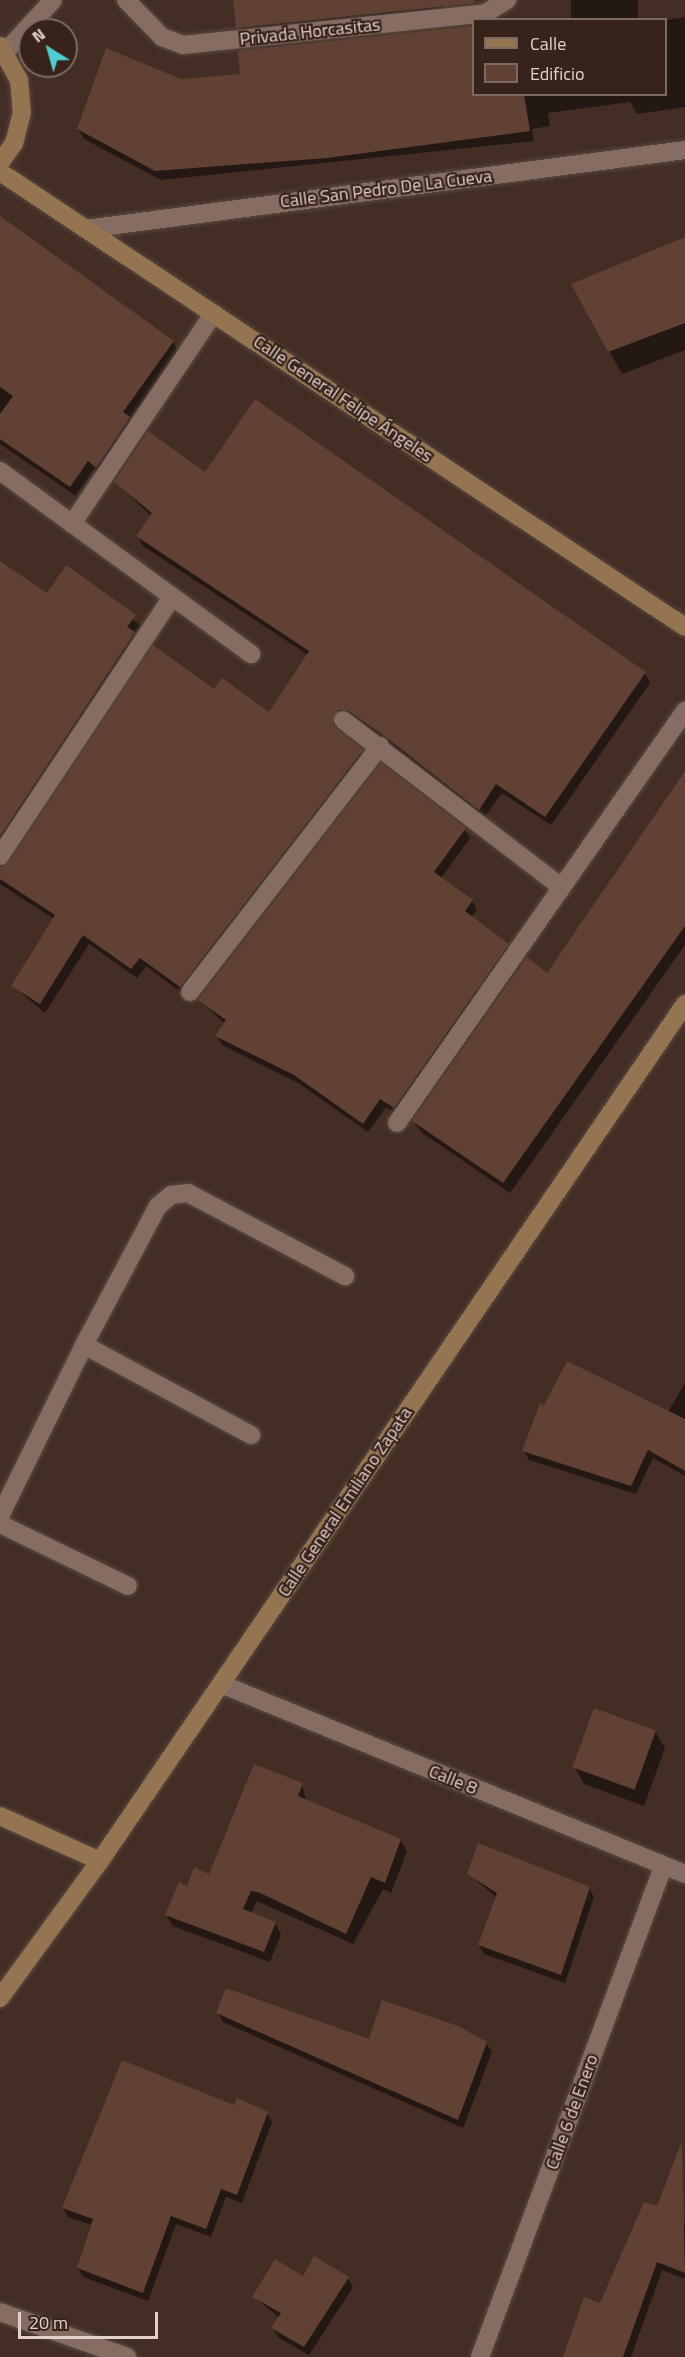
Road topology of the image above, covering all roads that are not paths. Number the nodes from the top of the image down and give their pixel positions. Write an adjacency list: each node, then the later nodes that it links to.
1 (53, 0): 4 (street)
2 (126, 0): 3 (street, Privada Horcasitas)
3 (507, 0)
4 (3, 49): 6 (street)
5 (685, 150): 8 (street, Calle San Pedro De La Cueva)
6 (0, 162)
7 (0, 172): 8 (street, Calle General Felipe Ángeles)
8 (86, 229): 9 (street, Calle General Felipe Ángeles)
9 (214, 313): 11 (street); 13 (street, Calle General Felipe Ángeles)
10 (0, 471): 11 (street)
11 (72, 524): 12 (street)
12 (172, 597): 14 (street); 18 (street)
13 (685, 627)
14 (251, 654)
15 (685, 711): 19 (street)
16 (343, 720): 17 (street)
17 (380, 746): 19 (street); 20 (street)
18 (0, 856)
19 (560, 886): 22 (street)
20 (190, 992)
21 (685, 1004): 29 (street, Calle General Emiliano Zapata)
22 (397, 1123)
23 (345, 1276): 24 (street)
24 (84, 1345): 25 (street); 26 (street)
25 (251, 1435)
26 (0, 1516)
27 (0, 1524): 28 (street)
28 (128, 1586)
29 (220, 1684): 31 (street, Calle General Emiliano Zapata); 32 (street, Calle 8)
30 (0, 1816): 31 (street)
31 (99, 1861): 34 (street, Calle General Emiliano Zapata)
32 (663, 1867): 33 (street, Calle 8); 37 (street, Calle 6 de Enero)
33 (685, 1874)
34 (0, 1998)
35 (0, 2312): 36 (street)
36 (127, 2357)
37 (480, 2357)

